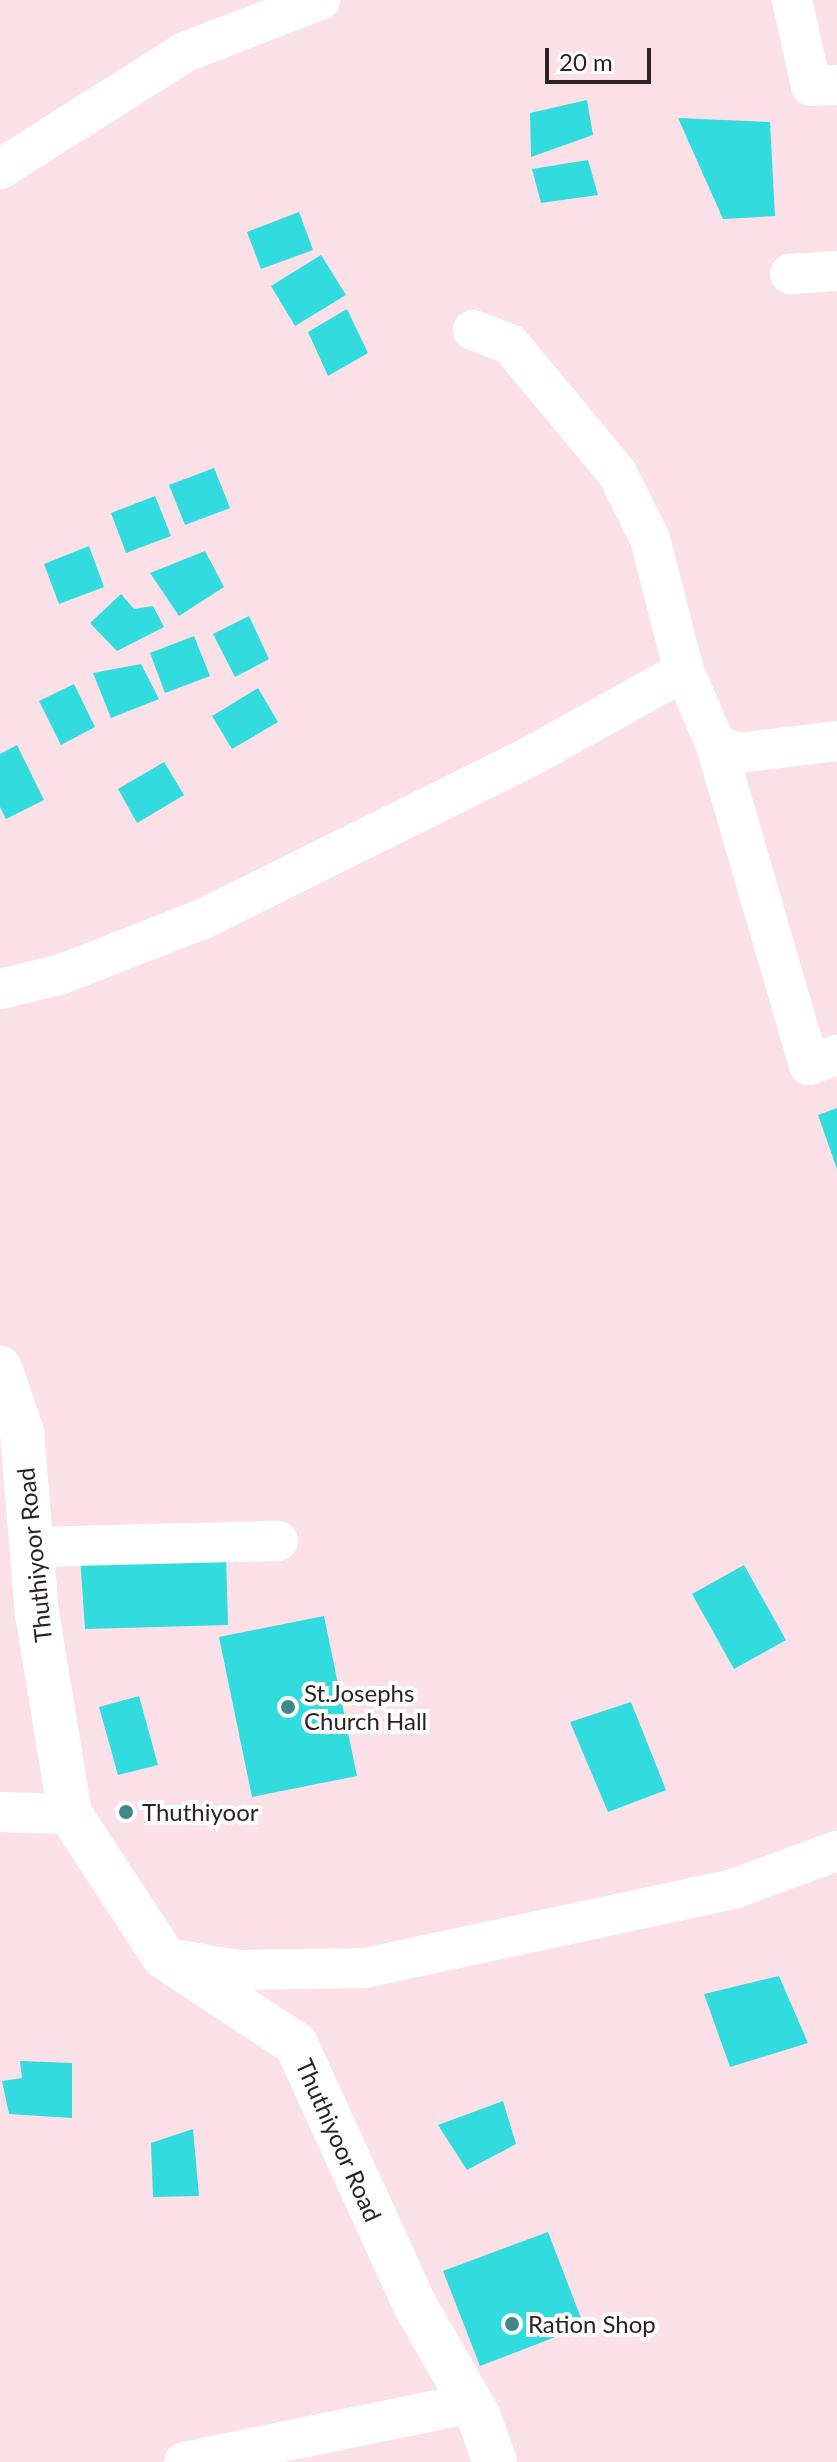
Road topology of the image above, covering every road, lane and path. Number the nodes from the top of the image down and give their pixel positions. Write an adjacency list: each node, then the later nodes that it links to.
1 (320, 0): 4 (street)
2 (792, 0): 3 (street)
3 (837, 85)
4 (0, 169)
5 (837, 271): 6 (street)
6 (790, 274)
7 (473, 330): 8 (street)
8 (684, 671): 10 (street); 11 (street)
9 (837, 741): 10 (street)
10 (716, 745): 12 (street)
11 (0, 989)
12 (837, 1055)
13 (0, 1368): 15 (main road, Thuthiyoor Road)
14 (278, 1541): 15 (street)
15 (31, 1547): 17 (main road, Thuthiyoor Road)
16 (0, 1812): 17 (street)
17 (70, 1814): 19 (main road, Thuthiyoor Road)
18 (837, 1851): 19 (street)
19 (164, 1957): 20 (main road, Thuthiyoor Road)
20 (471, 2403): 21 (street); 22 (main road, Thuthiyoor Road)
21 (184, 2462)
22 (495, 2462)

